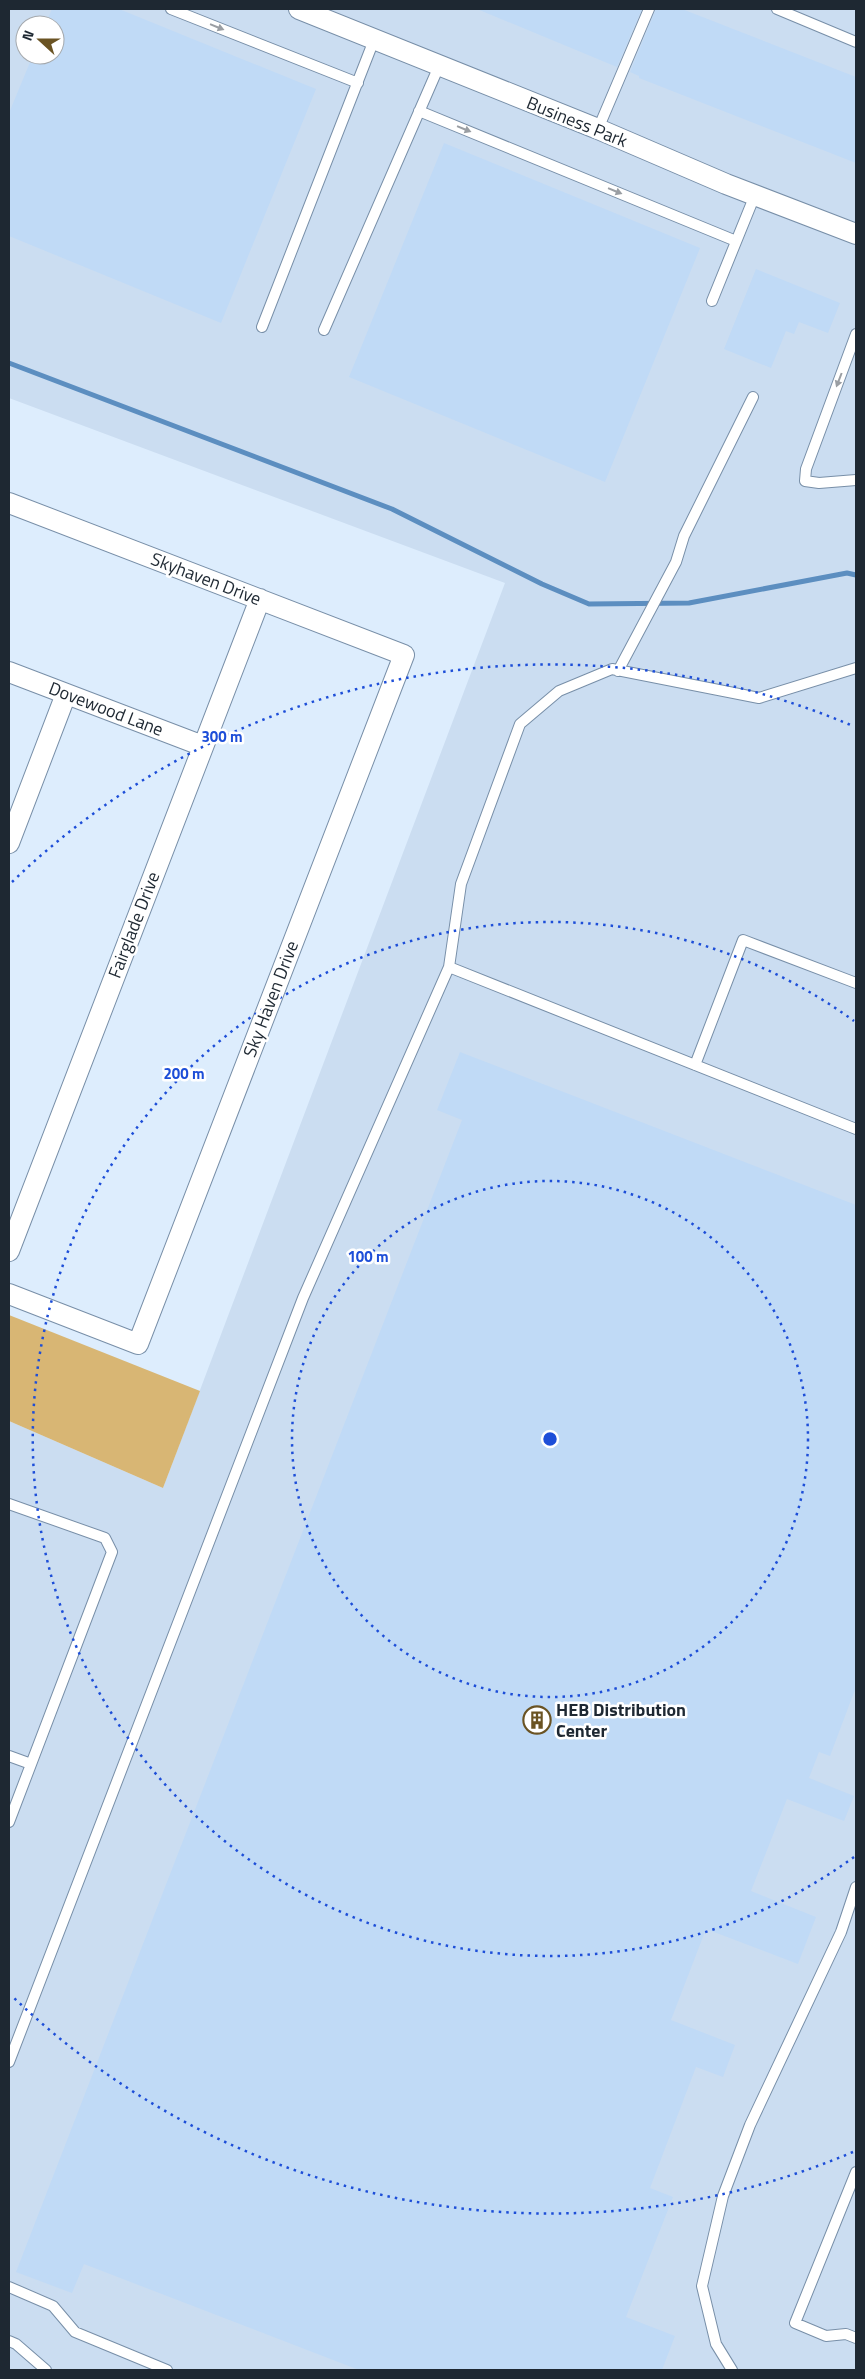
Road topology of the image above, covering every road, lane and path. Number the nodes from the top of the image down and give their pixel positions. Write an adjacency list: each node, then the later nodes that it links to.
1 (171, 9): 8 (lane, one-way to 8)
2 (299, 9): 5 (street, Business Park)
3 (649, 9): 10 (lane)
4 (777, 9): 6 (lane)
5 (374, 40): 7 (street, Business Park); 8 (lane)
6 (856, 42)
7 (439, 66): 9 (lane); 10 (street, Business Park)
8 (358, 83): 15 (lane)
9 (419, 111): 13 (lane, one-way to 13); 16 (lane)
10 (598, 129): 11 (street, Business Park)
11 (755, 195): 12 (street, Business Park); 13 (lane)
12 (856, 234)
13 (736, 241): 14 (lane)
14 (712, 301)
15 (262, 327)
16 (324, 330)
17 (856, 334): 19 (lane, one-way to 19)
18 (753, 397): 24 (lane)
19 (856, 480)
20 (9, 503): 21 (street, Skyhaven Drive)
21 (260, 600): 22 (street, Skyhaven Drive); 27 (street, Fairglade Drive)
22 (404, 655): 34 (street, Sky Haven Drive)
23 (856, 668): 24 (lane)
24 (618, 671): 29 (lane)
25 (9, 672): 26 (street, Dovewood Lane)
26 (66, 694): 27 (street, Dovewood Lane); 28 (street)
27 (203, 746): 33 (street, Fairglade Drive)
28 (10, 835)
29 (448, 967): 31 (lane); 40 (lane)
30 (856, 983): 31 (lane)
31 (695, 1065): 32 (lane)
32 (856, 1129)
33 (9, 1251)
34 (9, 1294)
35 (9, 1504): 37 (lane)
36 (9, 1756): 37 (lane)
37 (31, 1764): 38 (lane)
38 (9, 1822)
39 (856, 1887): 47 (lane)
40 (9, 2062)
41 (856, 2172): 43 (lane)
42 (9, 2287): 46 (lane)
43 (856, 2338)
44 (9, 2341): 45 (lane)
45 (46, 2370)
46 (167, 2370)
47 (732, 2370)

